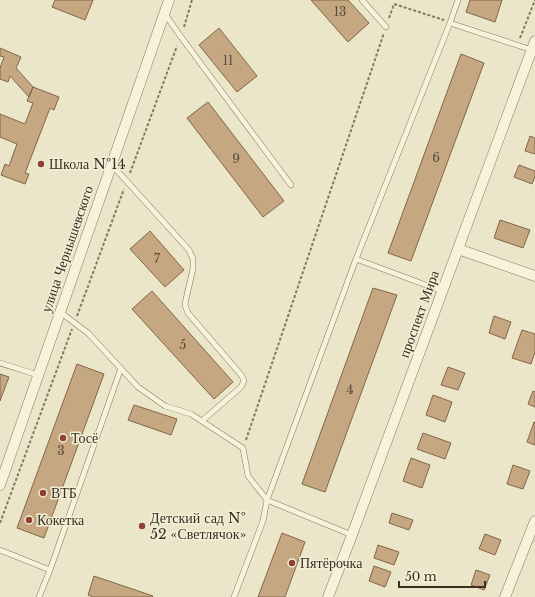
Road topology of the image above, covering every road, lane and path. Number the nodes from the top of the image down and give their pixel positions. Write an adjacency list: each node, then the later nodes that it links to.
1 (169, 0): 8 (street, улица Чернышевского)
2 (192, 0): 11 (path)
3 (362, 0): 10 (lane)
4 (393, 0): 7 (path)
5 (458, 0): 9 (lane)
6 (535, 0): 12 (path)
7 (394, 4): 9 (path); 10 (path)
8 (165, 13): 11 (lane); 14 (street, улица Чернышевского)
9 (450, 23): 12 (lane); 18 (lane)
10 (386, 27): 27 (path)
11 (181, 37): 15 (path); 16 (lane)
12 (518, 45): 13 (lane)
13 (533, 45): 17 (street, проспект Мира)
14 (112, 164): 15 (lane); 21 (street, улица Чернышевского)
15 (127, 181): 22 (path); 26 (lane)
16 (291, 184)
17 (458, 249): 19 (street); 20 (street, проспект Мира)
18 (356, 259): 20 (lane); 29 (lane)
19 (535, 276)
20 (442, 291): 32 (street, проспект Мира)
21 (60, 312): 22 (lane); 25 (street, улица Чернышевского)
22 (74, 322): 24 (lane); 31 (path)
23 (0, 363): 25 (lane)
24 (121, 368): 26 (lane); 34 (lane)
25 (38, 375): 28 (street, улица Чернышевского)
26 (202, 421): 27 (lane)
27 (243, 448): 29 (lane)
28 (0, 485)
29 (267, 500): 32 (lane); 36 (lane)
30 (535, 521): 38 (street)
31 (0, 523)
32 (352, 535): 37 (street, проспект Мира)
33 (0, 550): 34 (lane)
34 (50, 570): 35 (lane)
35 (39, 597)
36 (234, 597)
37 (328, 597)
38 (506, 597)

